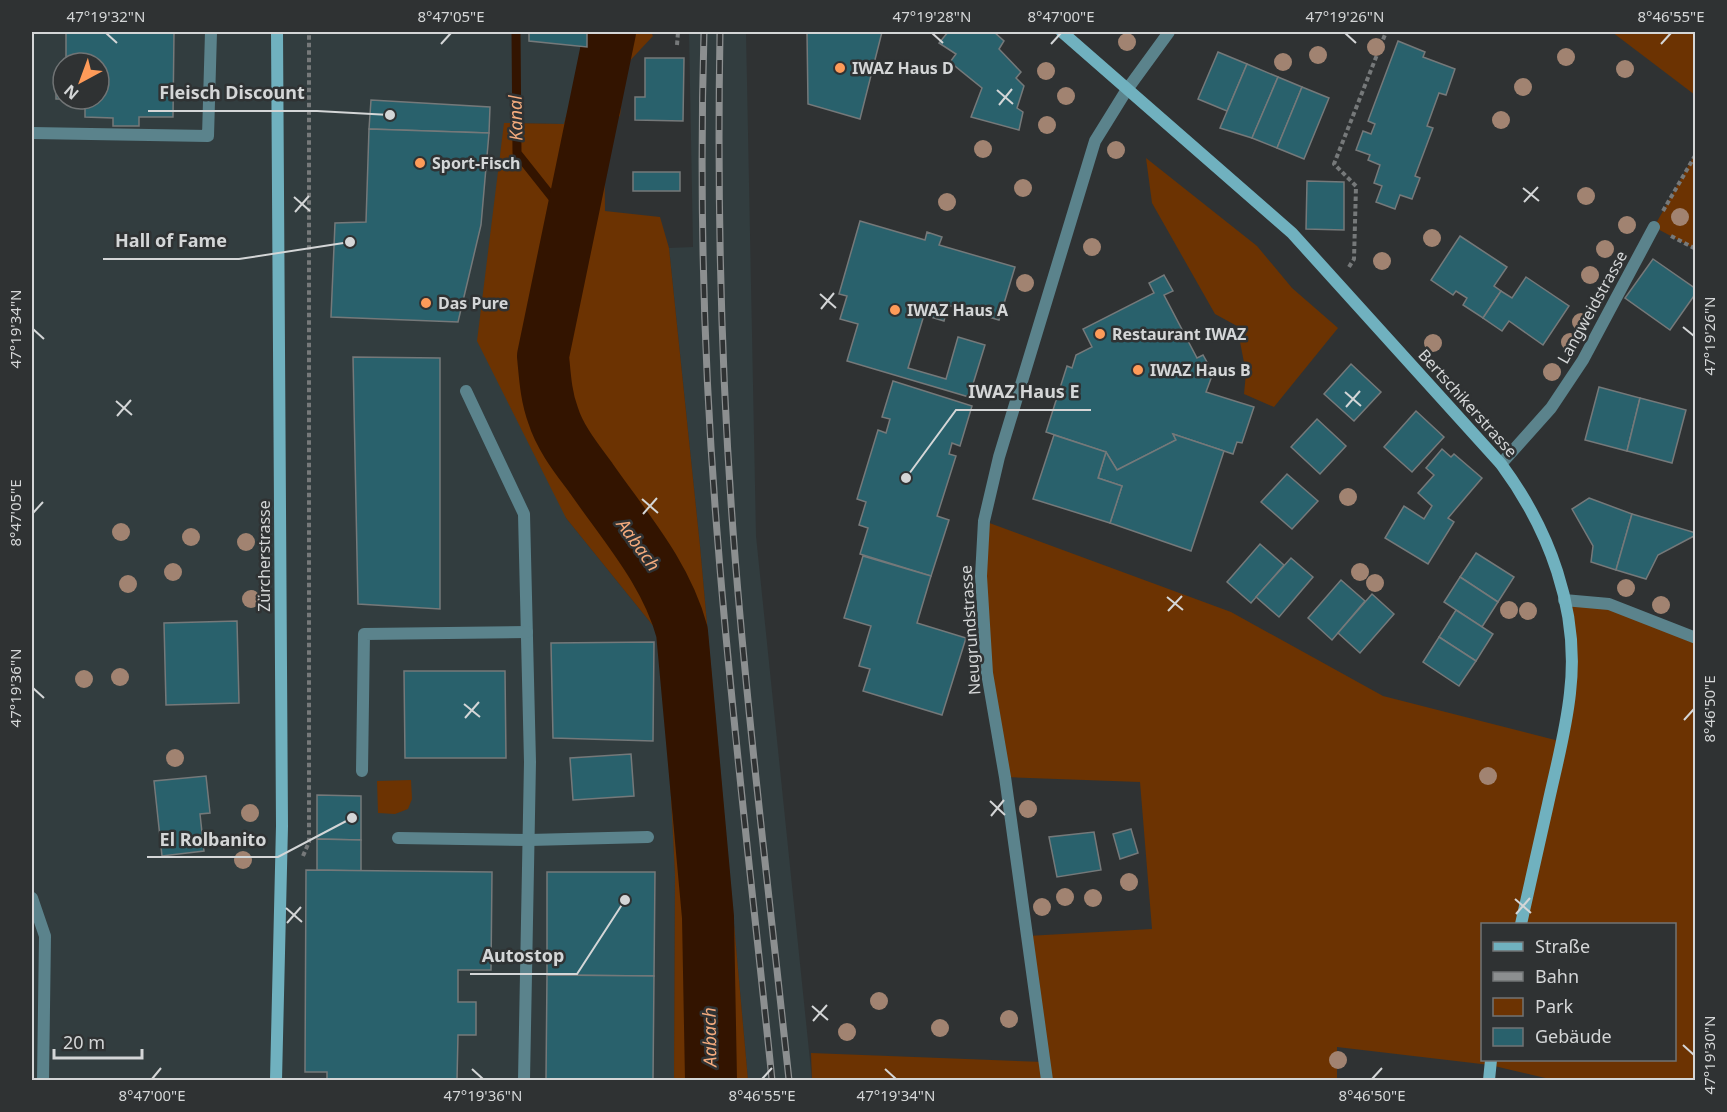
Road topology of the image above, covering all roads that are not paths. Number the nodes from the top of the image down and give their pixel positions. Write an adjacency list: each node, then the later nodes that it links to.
1 (211, 32): 6 (street)
2 (277, 32): 21 (street, Zürcherstrasse)
3 (1062, 32): 5 (street, Bertschikerstrasse)
4 (1169, 32): 5 (street, Neugrundstrasse)
5 (1126, 91): 9 (street, Bertschikerstrasse); 23 (street, Neugrundstrasse)
6 (32, 133)
7 (1654, 227): 9 (street, Langweidstrasse)
8 (466, 391): 11 (street)
9 (1501, 464): 10 (street, Bertschikerstrasse)
10 (1564, 600): 12 (street); 18 (street, Bertschikerstrasse)
11 (527, 632): 13 (street); 16 (street)
12 (1695, 638)
13 (362, 771)
14 (648, 837): 16 (street)
15 (398, 838): 16 (street)
16 (529, 840): 22 (street)
17 (32, 898): 20 (street)
18 (1521, 923)
19 (1491, 1061): 24 (street)
20 (43, 1080)
21 (276, 1080)
22 (524, 1080)
23 (1047, 1080)
24 (1489, 1080)

